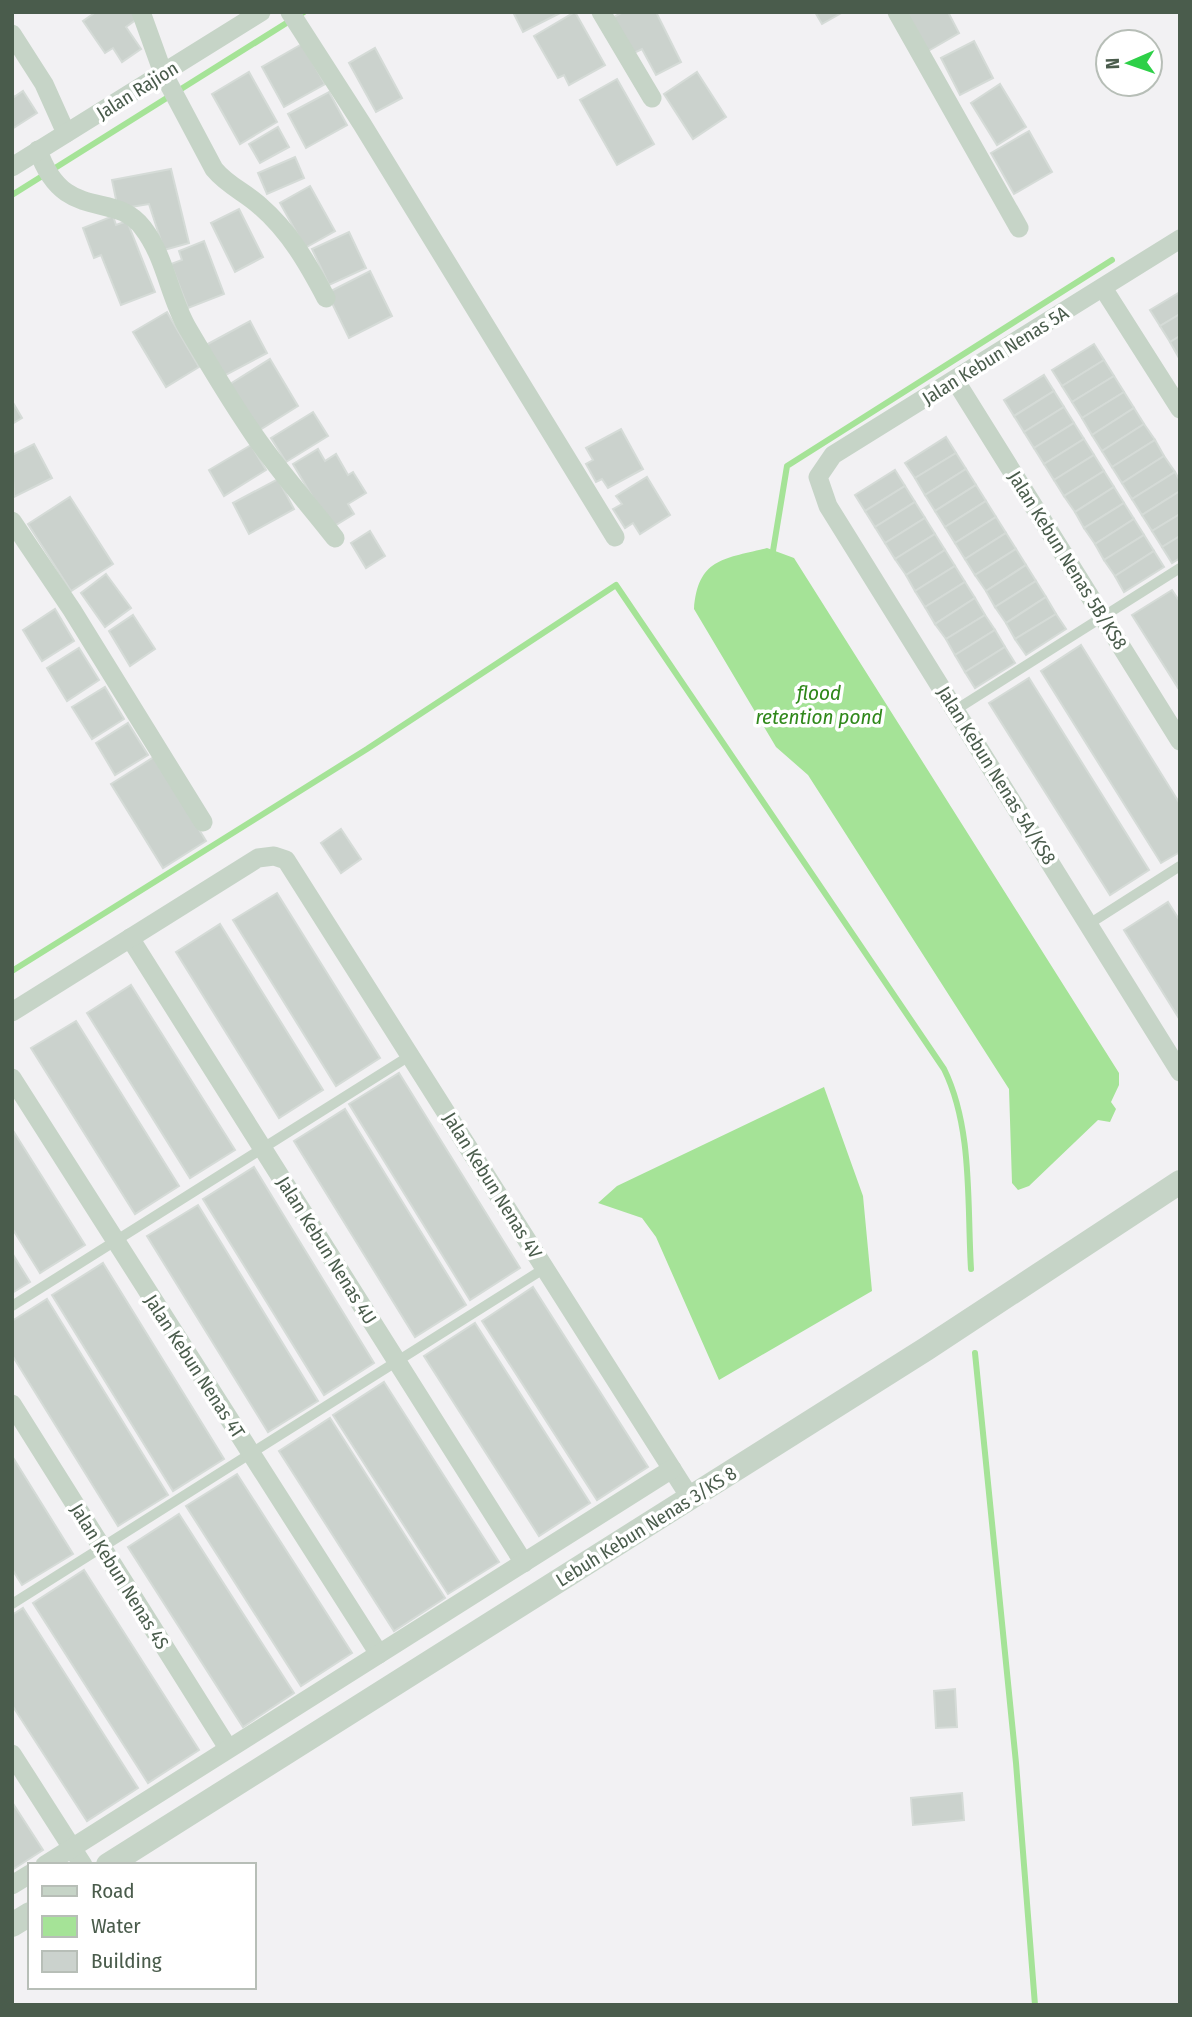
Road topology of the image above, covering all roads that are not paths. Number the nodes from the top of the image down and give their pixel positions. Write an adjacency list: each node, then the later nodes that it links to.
1 (141, 12): 7 (street)
2 (261, 12): 7 (street, Jalan Rajion)
3 (601, 12): 8 (street)
4 (897, 12): 12 (street)
5 (295, 20): 20 (street)
6 (12, 34): 9 (street)
7 (166, 78): 9 (street, Jalan Rajion); 15 (street)
8 (652, 98)
9 (66, 133): 10 (street, Jalan Rajion)
10 (40, 154): 11 (street, Jalan Rajion); 21 (street)
11 (12, 167)
12 (1019, 228)
13 (1180, 239): 14 (street, Jalan Kebun Nenas 5A)
14 (1103, 288): 16 (street, Jalan Kebun Nenas 5A); 17 (street)
15 (326, 298)
16 (956, 380): 18 (street, Jalan Kebun Nenas 5A); 23 (street, Jalan Kebun Nenas 5B/KS8)
17 (1180, 409)
18 (818, 477): 24 (street, Jalan Kebun Nenas 5A/KS8)
19 (12, 521): 26 (street)
20 (615, 537)
21 (335, 538)
22 (1180, 568): 23 (lane)
23 (1103, 616): 24 (lane); 25 (street, Jalan Kebun Nenas 5B/KS8)
24 (957, 709): 28 (street, Jalan Kebun Nenas 5A/KS8)
25 (1180, 741)
26 (203, 822)
27 (1180, 866): 28 (lane)
28 (1089, 924): 32 (street, Jalan Kebun Nenas 5A/KS8)
29 (130, 938): 30 (street); 31 (street, Jalan Kebun Nenas 4V); 34 (street, Jalan Kebun Nenas 4U)
30 (12, 1012)
31 (411, 1055): 34 (lane); 37 (street, Jalan Kebun Nenas 4V)
32 (1180, 1072)
33 (12, 1078): 36 (street, Jalan Kebun Nenas 4T)
34 (263, 1148): 36 (lane); 39 (street, Jalan Kebun Nenas 4U)
35 (1180, 1182): 43 (street, Lebuh Kebun Nenas 3/KS 8)
36 (116, 1241): 38 (lane); 41 (street, Jalan Kebun Nenas 4T)
37 (545, 1268): 39 (lane); 42 (street, Jalan Kebun Nenas 4V)
38 (12, 1306)
39 (397, 1361): 41 (lane); 45 (street, Jalan Kebun Nenas 4U)
40 (12, 1404): 44 (street, Jalan Kebun Nenas 4S)
41 (251, 1453): 44 (lane); 47 (street, Jalan Kebun Nenas 4T)
42 (672, 1469): 43 (street, Jalan Kebun Nenas 4V); 45 (street)
43 (691, 1499): 52 (street, Lebuh Kebun Nenas 3/KS 8)
44 (102, 1547): 46 (lane); 48 (street, Jalan Kebun Nenas 4S)
45 (524, 1563): 47 (street)
46 (12, 1604)
47 (379, 1654): 48 (street)
48 (228, 1748): 50 (street)
49 (12, 1754): 50 (street)
50 (77, 1856): 51 (street)
51 (52, 1863)
52 (111, 1863)
53 (28, 1875): 54 (street)
54 (12, 1885)
55 (28, 1915): 56 (street)
56 (12, 1925)

